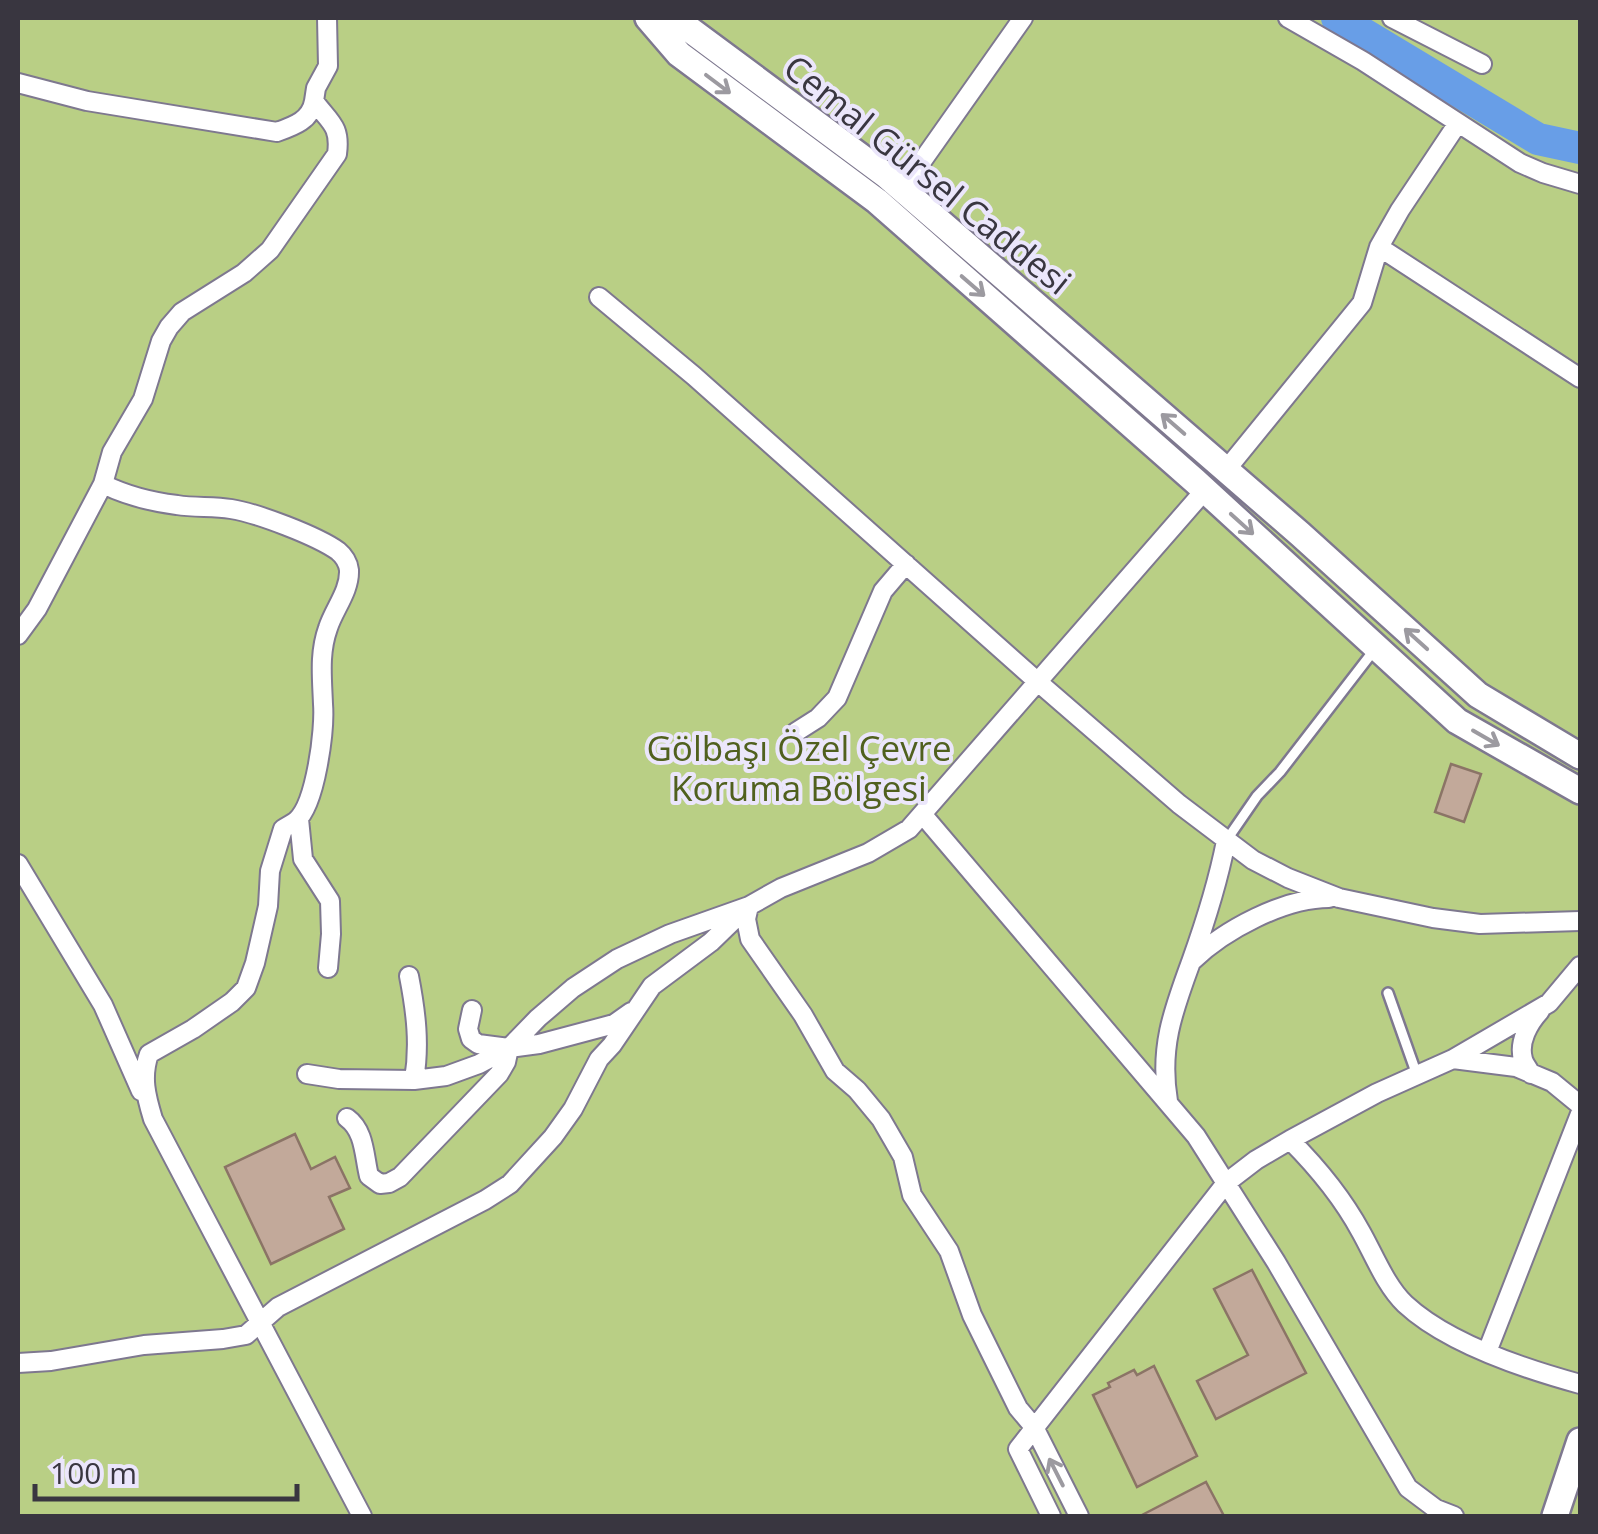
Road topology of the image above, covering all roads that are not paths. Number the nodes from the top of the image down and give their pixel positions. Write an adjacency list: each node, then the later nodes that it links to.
1 (327, 18): 8 (street)
2 (648, 18): 15 (street, Cemal Gürsel Caddesi, one-way to 2); 17 (street, Cemal Gürsel Caddesi, one-way to 17)
3 (1023, 18): 10 (street)
4 (1288, 18): 9 (street)
5 (1392, 18): 6 (street)
6 (1482, 64)
7 (18, 84): 8 (street)
8 (314, 101): 16 (street)
9 (1458, 123): 11 (street); 12 (street)
10 (913, 174)
11 (1580, 184)
12 (1379, 247): 14 (street); 15 (street)
13 (599, 296): 18 (street)
14 (1580, 378)
15 (1226, 470): 23 (street, Cemal Gürsel Caddesi, one-way to 15)
16 (103, 484): 19 (street); 26 (street)
17 (1205, 490): 20 (street, Cemal Gürsel Caddesi, one-way to 20); 21 (street)
18 (906, 564): 21 (street); 22 (street)
19 (18, 635)
20 (1376, 647): 24 (street, Cemal Gürsel Caddesi, one-way to 24); 27 (lane)
21 (1038, 682): 25 (street); 27 (street)
22 (796, 732)
23 (1580, 756)
24 (1580, 791)
25 (922, 815): 30 (street); 46 (street)
26 (299, 819): 34 (street); 50 (street)
27 (1226, 841): 29 (street); 32 (street)
28 (18, 864): 50 (street)
29 (1339, 898): 31 (street); 32 (street)
30 (749, 906): 38 (street); 40 (street); 57 (street)
31 (1580, 921)
32 (1191, 962): 46 (street)
33 (1580, 966): 37 (street)
34 (328, 968)
35 (408, 976): 45 (street)
36 (1388, 994): 43 (lane)
37 (1549, 1002): 41 (street); 44 (street)
38 (638, 1005): 40 (street); 53 (street)
39 (472, 1010): 40 (street)
40 (509, 1048): 45 (street); 49 (street)
41 (1452, 1058): 43 (street); 44 (street)
42 (307, 1074): 45 (street)
43 (1417, 1074): 51 (street)
44 (1532, 1074): 47 (street)
45 (414, 1080)
46 (1168, 1103): 52 (street)
47 (1580, 1105)
48 (1580, 1114): 54 (street)
49 (347, 1118)
50 (154, 1119): 53 (street)
51 (1290, 1140): 52 (street); 54 (street)
52 (1226, 1183): 57 (street); 59 (street)
53 (260, 1323): 55 (street); 60 (street)
54 (1487, 1352): 56 (street)
55 (18, 1364)
56 (1580, 1384)
57 (1034, 1427): 61 (street); 62 (street, one-way to 57)
58 (1580, 1441): 63 (street)
59 (1442, 1514)
60 (362, 1516)
61 (1052, 1516)
62 (1079, 1516)
63 (1556, 1516)

